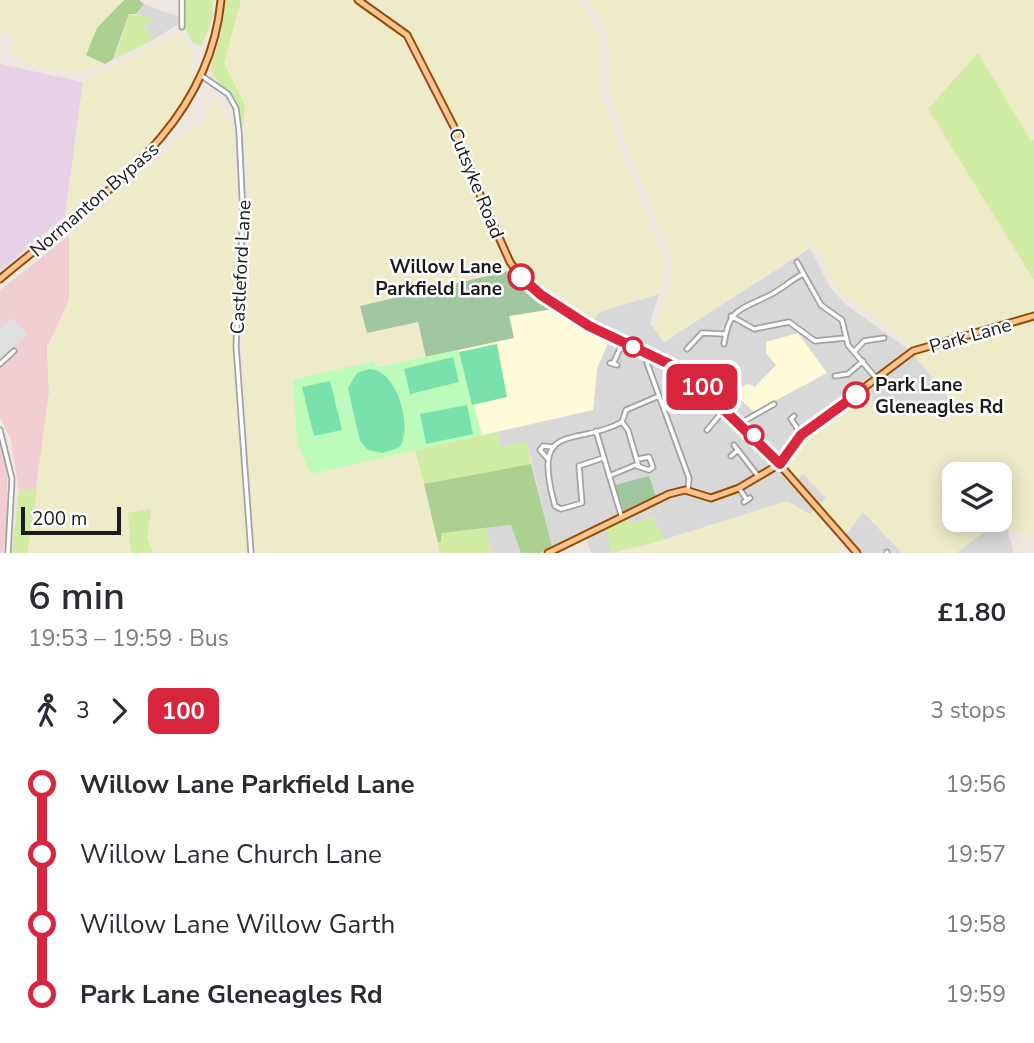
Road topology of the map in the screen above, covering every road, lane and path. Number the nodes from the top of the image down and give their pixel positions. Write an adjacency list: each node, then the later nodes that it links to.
1 (182, 0): 4 (street)
2 (221, 0): 5 (main road)
3 (358, 0): 14 (main road, Cutsyke Road)
4 (182, 27)
5 (202, 76): 8 (main road, Normanton Bypass); 54 (street, Castleford Lane)
6 (800, 265): 7 (street)
7 (803, 274): 9 (street); 12 (street)
8 (0, 279)
9 (731, 316): 11 (street); 12 (street)
10 (1034, 316): 25 (main road, Park Lane)
11 (726, 334): 15 (street); 16 (street)
12 (845, 338): 18 (street)
13 (884, 338): 18 (street)
14 (622, 342): 19 (main road, Cutsyke Road); 22 (street)
15 (724, 344)
16 (687, 346)
17 (14, 351): 21 (street)
18 (854, 352): 20 (street)
19 (648, 355): 26 (street); 27 (main road, Cutsyke Road)
20 (863, 361): 24 (street); 25 (street)
21 (0, 364)
22 (613, 364)
23 (708, 369): 27 (street)
24 (835, 376)
25 (877, 378): 36 (main road, Park Lane)
26 (659, 396): 31 (street); 50 (street)
27 (718, 402): 29 (main road, Cutsyke Road)
28 (774, 404): 32 (street)
29 (725, 409): 32 (main road, Cutsyke Road); 34 (street)
30 (794, 416): 36 (street)
31 (622, 422): 35 (street); 44 (street)
32 (741, 423): 45 (main road, Cutsyke Road)
33 (0, 430): 37 (street)
34 (707, 430)
35 (596, 431): 39 (street); 42 (street)
36 (801, 435): 45 (main road, Park Lane)
37 (1, 436): 53 (street)
38 (734, 445): 40 (street)
39 (554, 447): 43 (street); 43 (street)
40 (738, 450): 41 (street); 48 (street)
41 (731, 456)
42 (603, 458): 43 (street); 47 (street)
43 (548, 459)
44 (638, 459): 46 (street); 46 (street)
45 (780, 464): 48 (main road); 56 (main road, Cutsyke Road)
46 (638, 466): 47 (street)
47 (609, 476): 52 (street)
48 (758, 476): 49 (main road)
49 (740, 488): 50 (main road); 51 (street)
50 (688, 490): 52 (main road)
51 (747, 500)
52 (621, 515): 55 (main road)
53 (8, 553)
54 (251, 553)
55 (548, 553)
56 (857, 553)

